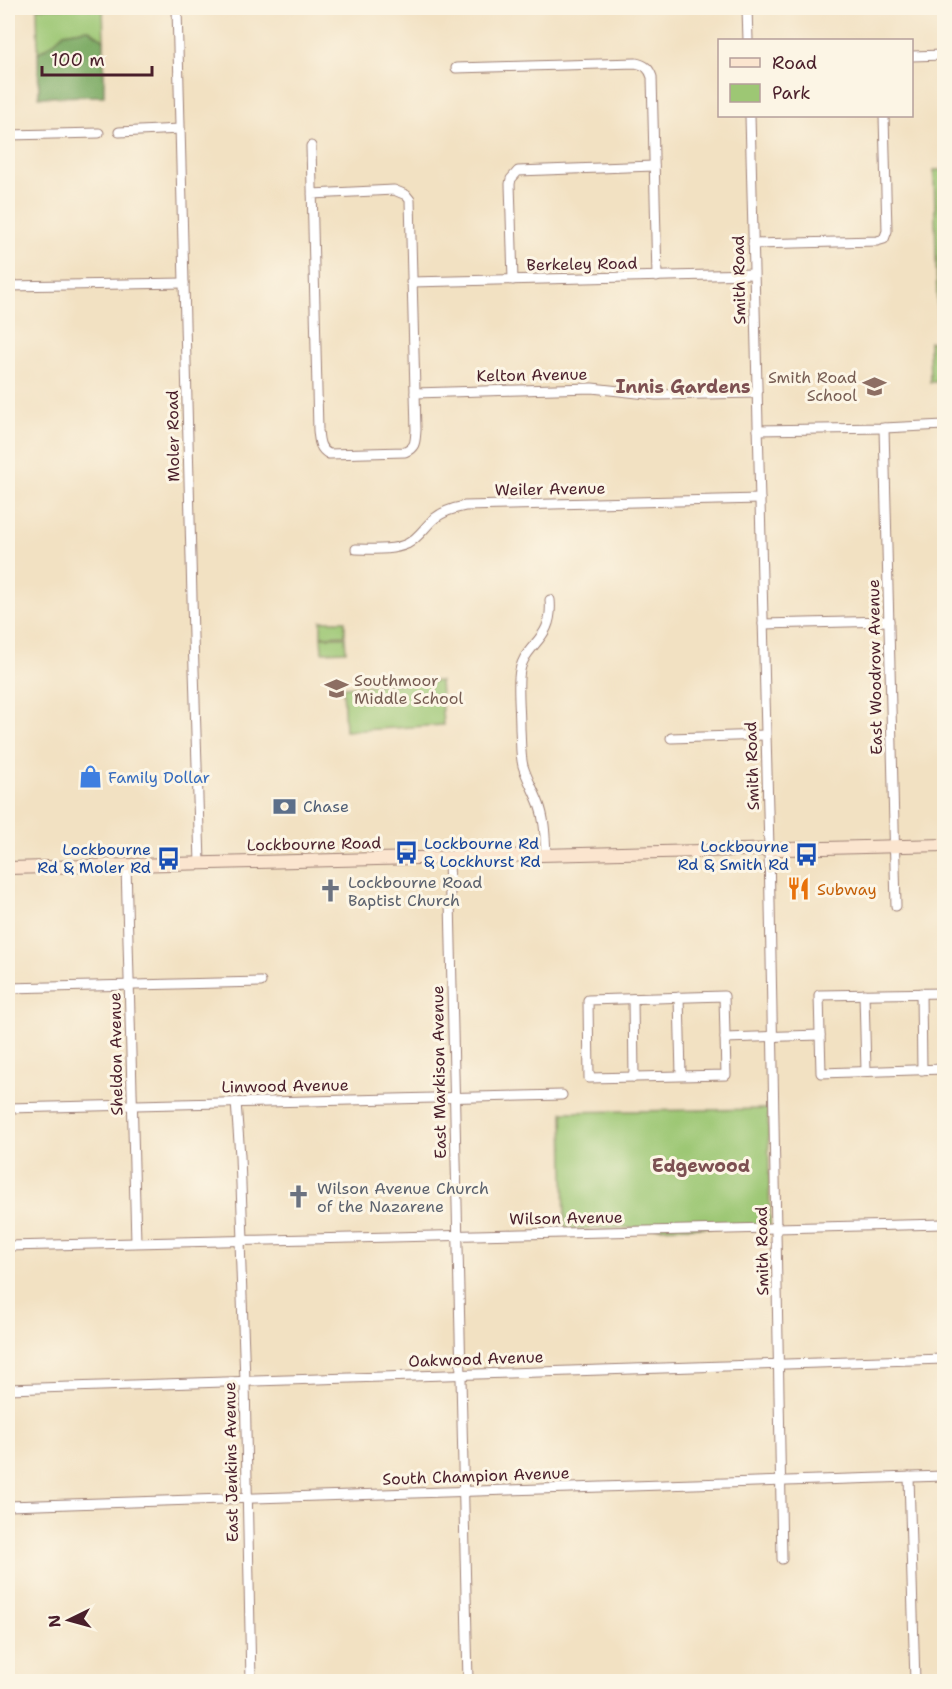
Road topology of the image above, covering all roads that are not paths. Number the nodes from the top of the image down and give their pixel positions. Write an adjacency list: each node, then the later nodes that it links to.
1 (177, 8): 9 (street, Moler Road)
2 (747, 8): 3 (street)
3 (748, 39)
4 (945, 55): 5 (street)
5 (913, 56)
6 (456, 68): 14 (street)
7 (750, 117): 16 (street, Smith Road)
8 (884, 117): 16 (street)
9 (180, 129): 10 (street); 21 (street, Moler Road)
10 (119, 132)
11 (99, 133): 12 (street)
12 (8, 135)
13 (311, 146): 15 (street)
14 (654, 166): 18 (street); 19 (street)
15 (312, 194): 20 (street); 23 (street)
16 (753, 244): 17 (street, Smith Road)
17 (753, 274): 18 (street, Berkeley Road); 24 (street, Smith Road)
18 (657, 277): 19 (street, Berkeley Road)
19 (513, 280): 20 (street, Berkeley Road)
20 (411, 282): 23 (street)
21 (184, 283): 22 (street); 40 (street, Moler Road)
22 (8, 286)
23 (415, 393): 24 (street, Kelton Avenue)
24 (757, 393): 27 (street, Smith Road)
25 (945, 425): 26 (street)
26 (884, 428): 27 (street); 31 (street, East Woodrow Avenue)
27 (758, 430): 28 (street, Smith Road)
28 (760, 499): 29 (street, Weiler Avenue); 32 (street, Smith Road)
29 (356, 549)
30 (550, 600): 38 (street)
31 (889, 621): 32 (street); 36 (street, East Woodrow Avenue)
32 (763, 624): 33 (street, Smith Road)
33 (765, 735): 34 (street); 37 (street, Smith Road)
34 (670, 738)
35 (945, 845): 36 (main road, Lockbourne Road)
36 (895, 846): 37 (main road, Lockbourne Road); 43 (street, East Woodrow Avenue)
37 (769, 849): 38 (main road, Lockbourne Road); 53 (street, Smith Road)
38 (546, 854): 39 (main road, Lockbourne Road)
39 (449, 857): 40 (main road, Lockbourne Road); 61 (street, East Markison Avenue)
40 (200, 863): 41 (main road, Lockbourne Road)
41 (126, 865): 42 (main road, Lockbourne Road); 45 (street, Sheldon Avenue)
42 (8, 868)
43 (896, 906)
44 (261, 982): 45 (street)
45 (129, 985): 46 (street); 63 (street, Sheldon Avenue)
46 (8, 988)
47 (921, 993): 48 (street); 49 (street); 56 (street)
48 (945, 993)
49 (864, 994): 52 (street); 57 (street)
50 (679, 997): 51 (street); 54 (street); 58 (street)
51 (633, 999): 59 (street); 59 (street)
52 (820, 1035): 53 (street); 57 (street)
53 (772, 1036): 54 (street); 66 (street, Smith Road)
54 (725, 1038): 58 (street)
55 (945, 1069): 56 (street)
56 (922, 1070): 57 (street)
57 (866, 1071)
58 (681, 1076): 59 (street)
59 (634, 1077)
60 (562, 1095): 61 (street, Linwood Avenue)
61 (454, 1097): 62 (street, Linwood Avenue); 67 (street, East Markison Avenue)
62 (236, 1102): 63 (street, Linwood Avenue); 68 (street, East Jenkins Avenue)
63 (132, 1105): 64 (street, Linwood Avenue); 69 (street, Sheldon Avenue)
64 (8, 1108)
65 (945, 1224): 66 (street, Wilson Avenue)
66 (776, 1228): 67 (street, Wilson Avenue); 72 (street, Smith Road)
67 (457, 1236): 68 (street, Wilson Avenue); 73 (street, East Markison Avenue)
68 (241, 1241): 69 (street, Wilson Avenue); 74 (street, East Jenkins Avenue)
69 (136, 1242): 70 (street, Wilson Avenue)
70 (8, 1246)
71 (945, 1359): 72 (street, Oakwood Avenue)
72 (778, 1364): 73 (street, Oakwood Avenue); 78 (street, Smith Road)
73 (461, 1375): 74 (street, Oakwood Avenue); 79 (street, East Markison Avenue)
74 (245, 1381): 75 (street, Oakwood Avenue); 80 (street, East Jenkins Avenue)
75 (8, 1389)
76 (945, 1476): 77 (street, South Champion Avenue)
77 (909, 1477): 78 (street, South Champion Avenue); 85 (street)
78 (781, 1482): 79 (street, South Champion Avenue); 82 (street, Smith Road)
79 (463, 1491): 80 (street, South Champion Avenue); 84 (street, East Markison Avenue)
80 (247, 1498): 81 (street, South Champion Avenue); 83 (street, East Jenkins Avenue)
81 (8, 1506)
82 (782, 1559)
83 (251, 1682)
84 (468, 1682)
85 (915, 1682)

